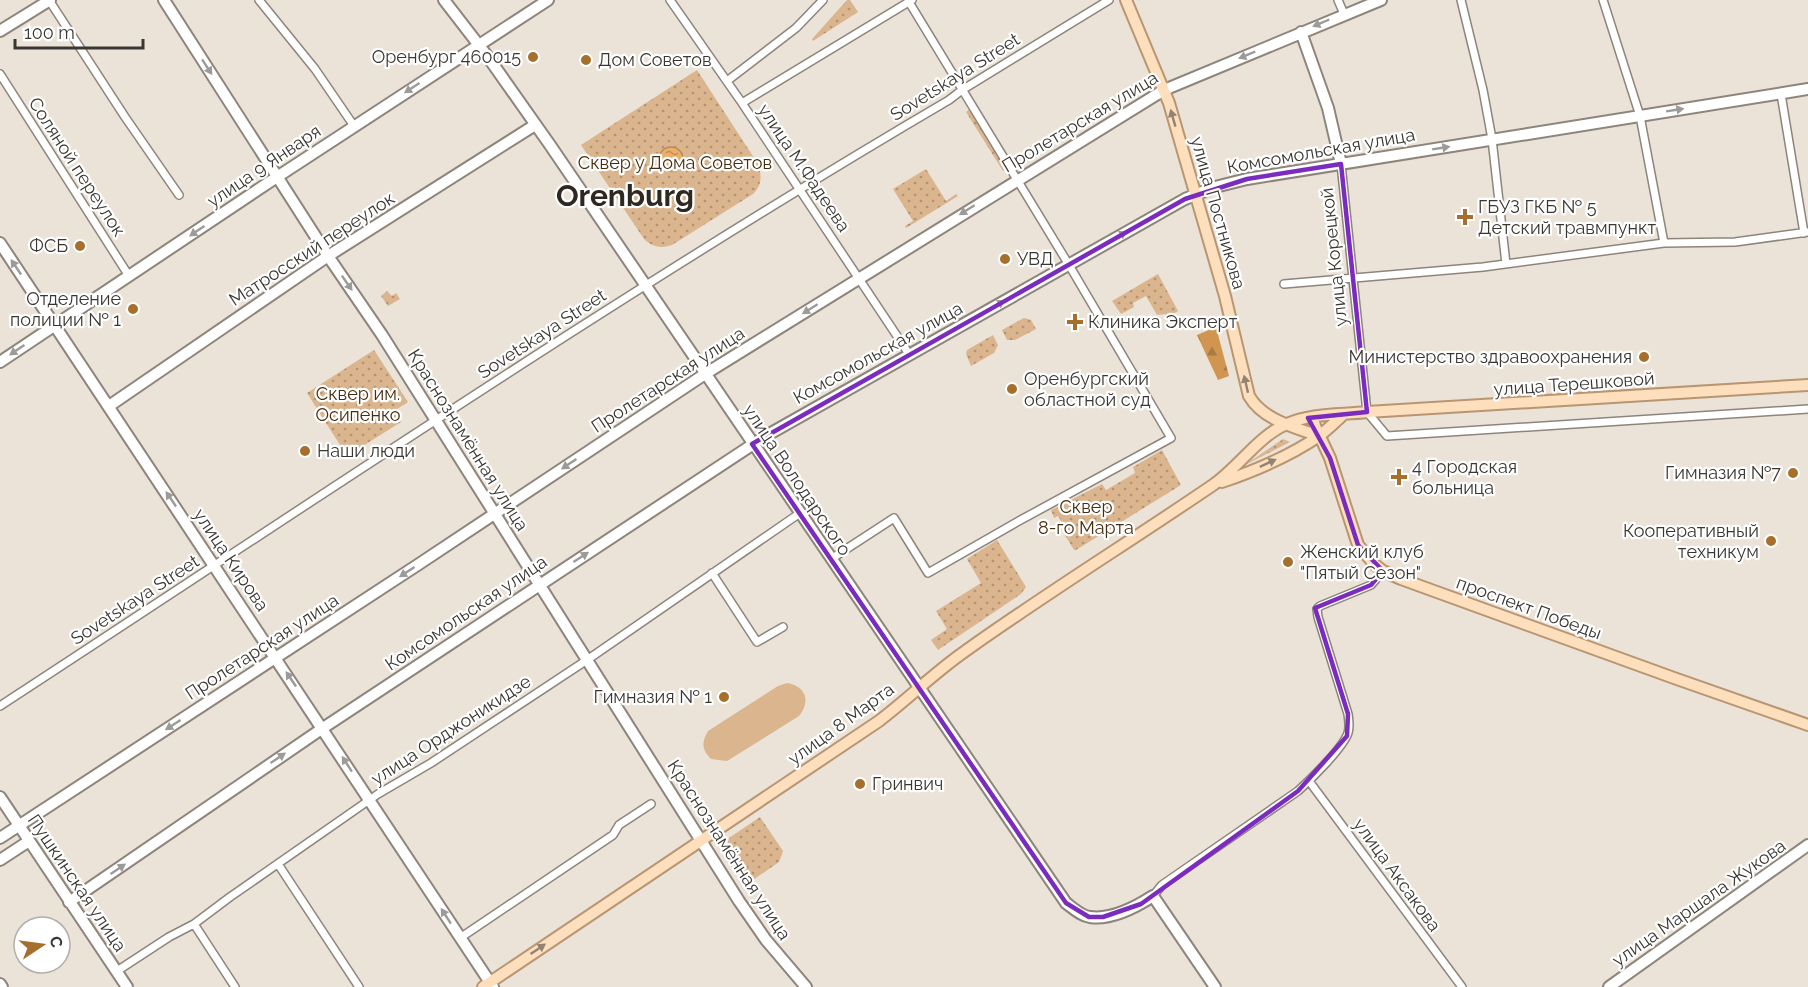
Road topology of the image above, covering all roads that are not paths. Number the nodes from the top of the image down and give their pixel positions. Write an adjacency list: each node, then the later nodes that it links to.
1 (50, 0): 16 (main road); 35 (street)
2 (164, 0): 31 (main road, Краснознамённая улица, one-way to 31)
3 (260, 0): 28 (street)
4 (444, 0): 18 (main road, улица Володарского)
5 (548, 0): 18 (main road, улица 9 Января)
6 (670, 0): 20 (street, улица М.Фадеева)
7 (823, 0): 20 (street)
8 (1109, 0): 22 (street, Sovetskaya Street)
9 (1126, 0): 23 (main road, улица Постникова)
10 (1338, 0): 15 (street)
11 (1381, 0): 15 (main road, Пролетарская улица)
12 (1461, 0): 29 (street)
13 (1603, 0): 26 (street)
14 (910, 1): 22 (street); 25 (street)
15 (1344, 14): 17 (main road, Пролетарская улица, one-way to 17)
16 (0, 31)
17 (1301, 32): 23 (main road, Пролетарская улица, one-way to 23); 30 (main road, улица Корецкой)
18 (478, 45): 27 (main road, улица Володарского); 28 (main road, улица 9 Января, one-way to 28)
19 (0, 74): 42 (street, Соляной переулок)
20 (727, 81): 25 (street, улица М.Фадеева)
21 (1808, 89): 24 (main road, Комсомольская улица)
22 (962, 90): 32 (street); 33 (street, Sovetskaya Street)
23 (1164, 90): 32 (main road, Пролетарская улица); 34 (main road, улица Постникова, one-way to 23)
24 (1781, 94): 26 (main road, Комсомольская улица, one-way to 24); 36 (street)
25 (742, 103): 33 (street, улица М.Фадеева)
26 (1640, 116): 29 (main road, Комсомольская улица); 38 (street)
27 (535, 125): 39 (main road, Матросский переулок); 46 (main road, улица Володарского)
28 (354, 126): 31 (main road, улица 9 Января)
29 (1492, 139): 30 (main road, Комсомольская улица, one-way to 29); 40 (street)
30 (1341, 164): 34 (main road, Комсомольская улица); 44 (street, улица Корецкой)
31 (277, 177): 39 (main road, Краснознамённая улица); 42 (main road, улица 9 Января, one-way to 42)
32 (1017, 180): 41 (street); 43 (main road, Пролетарская улица, one-way to 43)
33 (800, 188): 43 (street, улица М.Фадеева); 46 (street, Sovetskaya Street)
34 (1194, 194): 41 (main road, Комсомольская улица, one-way to 34); 58 (main road, улица Постникова, one-way to 34)
35 (179, 195)
36 (1806, 232): 38 (street)
37 (0, 243): 47 (main road, улица Кирова, one-way to 37)
38 (1664, 243): 40 (street)
39 (328, 256): 52 (main road, Матросский переулок); 57 (main road, Краснознамённая улица, one-way to 57)
40 (1506, 264): 44 (street)
41 (1069, 265): 48 (main road, Комсомольская улица, one-way to 41); 64 (street)
42 (129, 276): 47 (main road, улица 9 Января)
43 (860, 278): 48 (street, улица М.Фадеева); 50 (main road, Пролетарская улица, one-way to 50)
44 (1352, 278): 45 (street); 54 (street, улица Корецкой)
45 (1284, 284)
46 (646, 285): 50 (main road, улица Володарского); 57 (street, Sovetskaya Street)
47 (55, 324): 49 (main road, улица 9 Января, one-way to 49); 52 (main road, улица Кирова)
48 (909, 354): 60 (main road, Комсомольская улица)
49 (0, 362)
50 (705, 374): 60 (main road, улица Володарского); 63 (main road, Пролетарская улица, one-way to 63)
51 (1808, 385): 54 (main road, улица Терешковой)
52 (109, 406): 65 (main road, улица Кирова, one-way to 52)
53 (1808, 409): 54 (street)
54 (1367, 412): 55 (main road, улица Терешковой)
55 (1343, 415): 56 (main road, улица Терешковой); 59 (main road)
56 (1313, 417): 58 (main road, улица Терешковой); 59 (main road, проспект Победы)
57 (435, 420): 63 (main road, Краснознамённая улица); 65 (street, Sovetskaya Street)
58 (1284, 424): 59 (main road); 61 (main road, улица 8 Марта)
59 (1319, 436): 61 (main road, улица 8 Марта, one-way to 59); 66 (main road, проспект Победы)
60 (752, 444): 62 (main road, улица Володарского); 68 (main road, Комсомольская улица, one-way to 60)
61 (1216, 484): 72 (main road, улица 8 Марта)
62 (800, 513): 64 (main road, улица Володарского); 67 (street, улица Орджоникидзе)
63 (495, 514): 68 (main road, Краснознамённая улица); 70 (main road, Пролетарская улица, one-way to 70)
64 (831, 559): 72 (main road, улица Володарского)
65 (215, 566): 70 (main road, улица Кирова); 73 (street, Sovetskaya Street)
66 (1383, 571): 74 (main road, проспект Победы); 76 (street)
67 (712, 573): 69 (street); 71 (street, улица Орджоникидзе)
68 (540, 584): 71 (main road, Краснознамённая улица); 75 (main road, Комсомольская улица)
69 (783, 627)
70 (276, 657): 75 (main road, улица Кирова, one-way to 70); 80 (main road, Пролетарская улица, one-way to 80)
71 (587, 660): 78 (street, улица Орджоникидзе); 82 (main road, Краснознамённая улица)
72 (919, 686): 82 (main road, улица 8 Марта); 87 (main road, улица Володарского)
73 (0, 706)
74 (1808, 724)
75 (323, 728): 78 (main road, улица Кирова, one-way to 75); 88 (main road, Комсомольская улица, one-way to 75)
76 (1310, 781): 87 (street); 98 (street, улица Аксакова)
77 (0, 797): 80 (main road, Пушкинская улица)
78 (370, 800): 86 (street, улица Орджоникидзе); 90 (main road, улица Кирова, one-way to 78)
79 (651, 804): 90 (street)
80 (19, 826): 81 (main road, Пролетарская улица); 83 (main road, Пушкинская улица)
81 (0, 838)
82 (700, 840): 92 (main road, улица 8 Марта, one-way to 82); 96 (main road, Краснознамённая улица)
83 (29, 841): 85 (main road); 88 (main road, Пушкинская улица)
84 (1808, 845): 99 (main road, улица Маршала Жукова)
85 (0, 860)
86 (279, 864): 89 (street, улица Орджоникидзе); 95 (street)
87 (1153, 896): 97 (main road)
88 (69, 902): 91 (main road, Пушкинская улица)
89 (194, 924): 91 (street, улица Орджоникидзе); 94 (street)
90 (460, 938): 92 (main road, улица Кирова)
91 (117, 971): 93 (main road, Пушкинская улица)
92 (489, 985)
93 (127, 987)
94 (236, 987)
95 (358, 987)
96 (806, 987)
97 (1215, 987)
98 (1462, 987)
99 (1610, 987)

